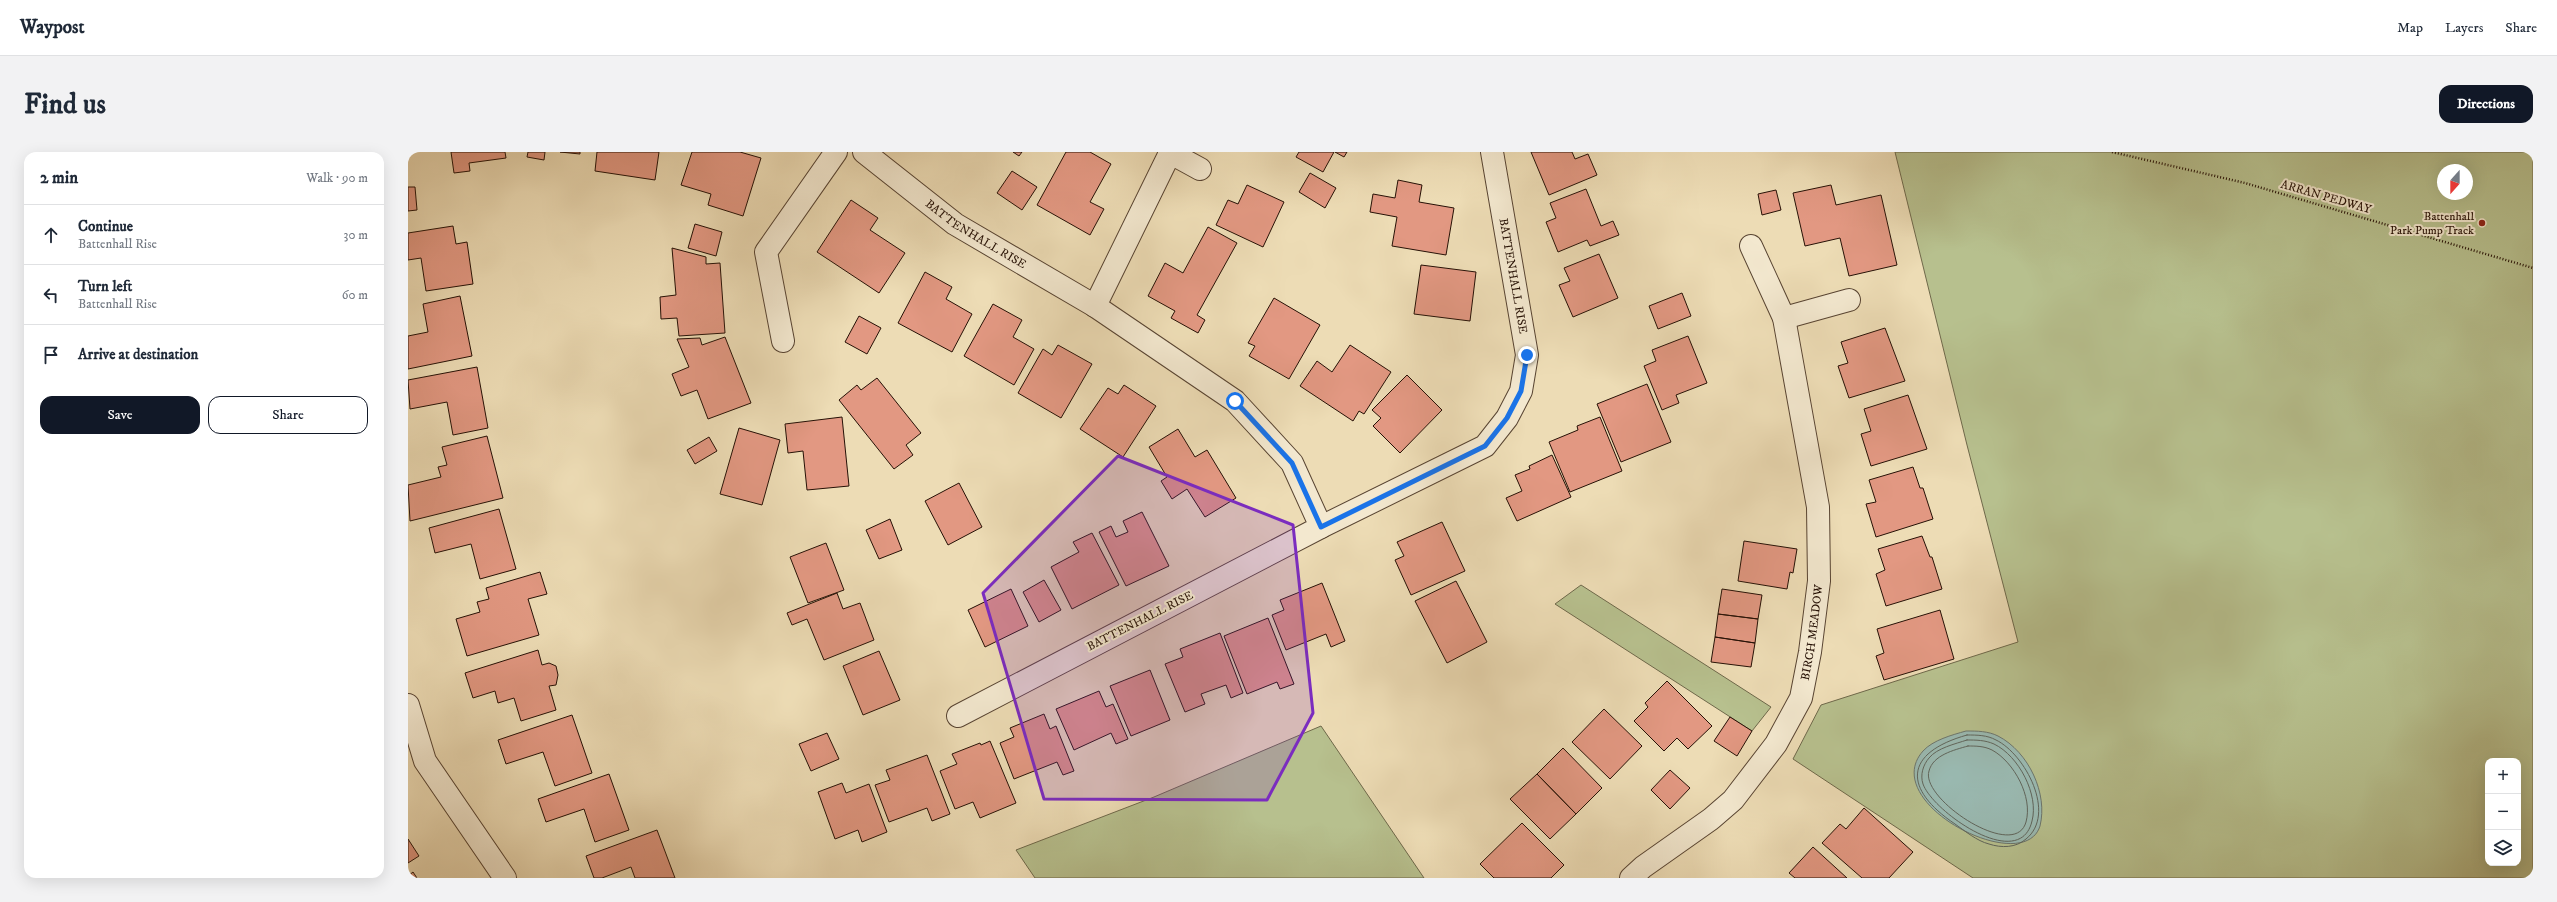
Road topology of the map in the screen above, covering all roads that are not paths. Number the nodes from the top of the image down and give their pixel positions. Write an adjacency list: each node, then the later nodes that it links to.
1 (836, 152): 10 (street)
2 (864, 152): 8 (street, BATTENHALL RISE)
3 (1170, 152): 5 (street); 8 (street)
4 (1492, 152): 11 (street, BATTENHALL RISE)
5 (1200, 169)
6 (1751, 246): 9 (street, BIRCH MEADOW)
7 (1849, 300): 9 (street)
8 (1095, 306): 11 (street, BATTENHALL RISE)
9 (1784, 318): 15 (street, BIRCH MEADOW)
10 (783, 341)
11 (1321, 527): 13 (street, BATTENHALL RISE)
12 (408, 705): 14 (street)
13 (958, 716)
14 (505, 878)
15 (1631, 878)

